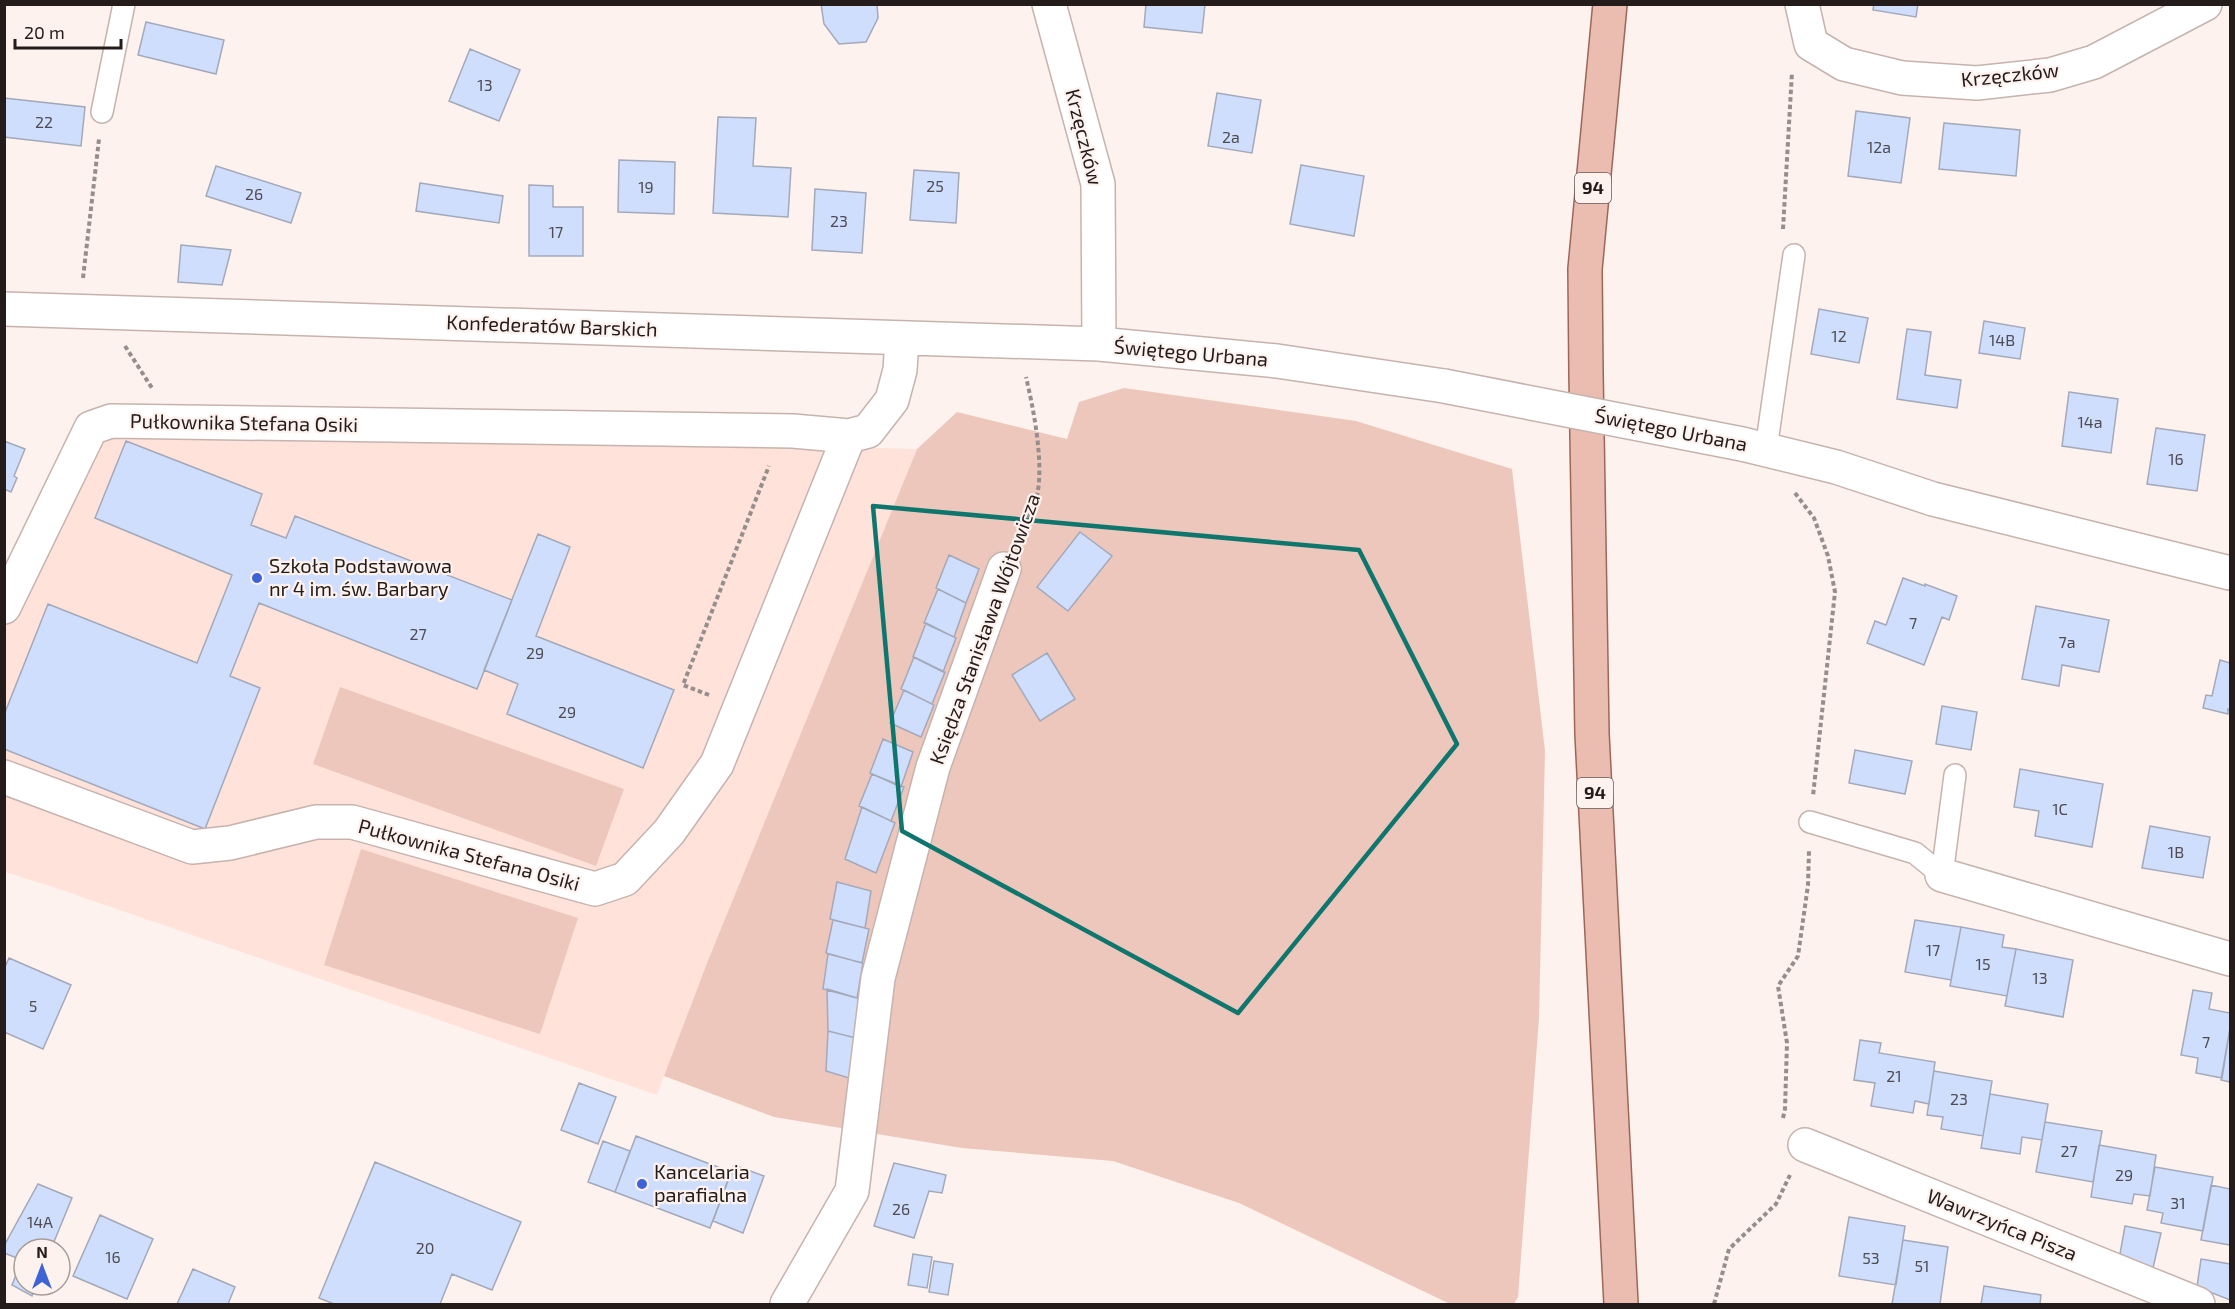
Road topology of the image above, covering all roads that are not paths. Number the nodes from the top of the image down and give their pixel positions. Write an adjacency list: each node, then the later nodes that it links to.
1 (124, 4): 6 (lane)
2 (1049, 4): 10 (street, Krzęczków)
3 (1610, 4): 23 (main road, 94)
4 (1802, 4): 5 (street, Krzęczków)
5 (2205, 4)
6 (102, 112)
7 (1794, 255): 12 (lane)
8 (4, 309): 9 (street, Konfederatów Barskich)
9 (902, 339): 10 (street, Konfederatów Barskich); 11 (street)
10 (1099, 344): 12 (street, Świętego Urbana, bridge)
11 (849, 436): 15 (street, Pułkownika Stefana Osiki); 17 (street, Pułkownika Stefana Osiki)
12 (1754, 446): 14 (street, Świętego Urbana)
13 (1004, 569): 22 (street, Księdza Stanisława Wójtowicza)
14 (2230, 573)
15 (4, 607)
16 (1955, 775): 19 (lane)
17 (4, 777)
18 (1810, 822): 19 (lane)
19 (1942, 875): 20 (street)
20 (2230, 959)
21 (1805, 1145): 24 (street, Wawrzyńca Pisza)
22 (787, 1305)
23 (1621, 1305)
24 (2198, 1305)

